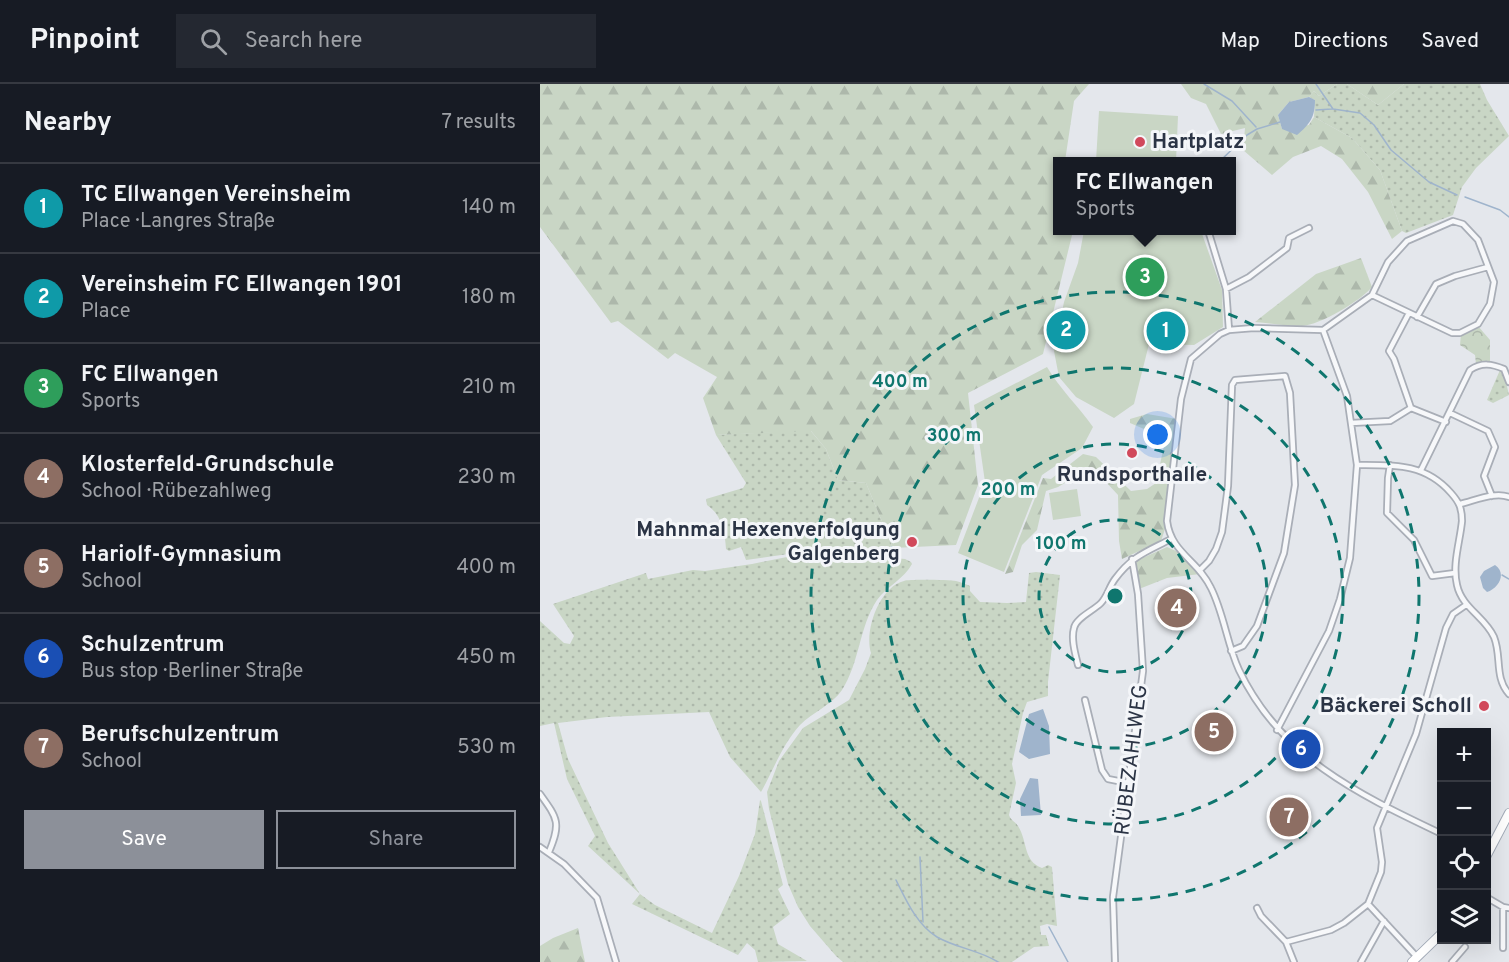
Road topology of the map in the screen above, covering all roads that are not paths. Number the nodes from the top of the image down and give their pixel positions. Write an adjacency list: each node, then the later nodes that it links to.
1 (1309, 228): 4 (street)
2 (1209, 235): 4 (street)
3 (1488, 267): 5 (street); 7 (street); 7 (street)
4 (1226, 289): 8 (street)
5 (1372, 295): 6 (street); 9 (street)
6 (1410, 313): 7 (street); 11 (street)
7 (1417, 317)
8 (1229, 330): 9 (street); 21 (street)
9 (1323, 330): 14 (street)
10 (1509, 382): 12 (street)
11 (1411, 408): 13 (street); 14 (street)
12 (1450, 413): 13 (street); 18 (street)
13 (1446, 422): 17 (street)
14 (1351, 423): 15 (street)
15 (1357, 465): 16 (street); 30 (street)
16 (1390, 465): 17 (street); 24 (street)
17 (1421, 470): 20 (street)
18 (1492, 496): 19 (street); 20 (street)
19 (1509, 497)
20 (1460, 504): 24 (street)
21 (1171, 539): 22 (street); 23 (street)
22 (1132, 559): 27 (street); 31 (street, RÜBEZAHLWEG)
23 (1200, 570): 26 (street); 26 (street)
24 (1455, 573): 25 (street)
25 (1466, 605): 28 (street); 33 (street)
26 (1231, 651): 30 (street)
27 (1078, 665)
28 (1509, 694)
29 (1084, 700): 31 (street)
30 (1277, 730): 33 (street)
31 (1128, 783): 51 (street, RÜBEZAHLWEG)
32 (540, 794): 38 (street)
33 (1386, 807): 35 (street); 40 (street)
34 (1509, 813): 37 (main road)
35 (1437, 832)
36 (540, 847): 38 (street)
37 (1491, 848)
38 (549, 852): 50 (street)
39 (1491, 900): 41 (street)
40 (1368, 904): 44 (street); 46 (street)
41 (1503, 907): 43 (street); 48 (street)
42 (1257, 908): 46 (street)
43 (1509, 908)
44 (1384, 921): 49 (street); 53 (street)
45 (1437, 938): 49 (main road)
46 (1286, 942): 52 (street)
47 (1465, 947): 54 (street)
48 (1503, 948)
49 (1414, 960)
50 (616, 962)
51 (1115, 962)
52 (1294, 962)
53 (1361, 962)
54 (1452, 962)

